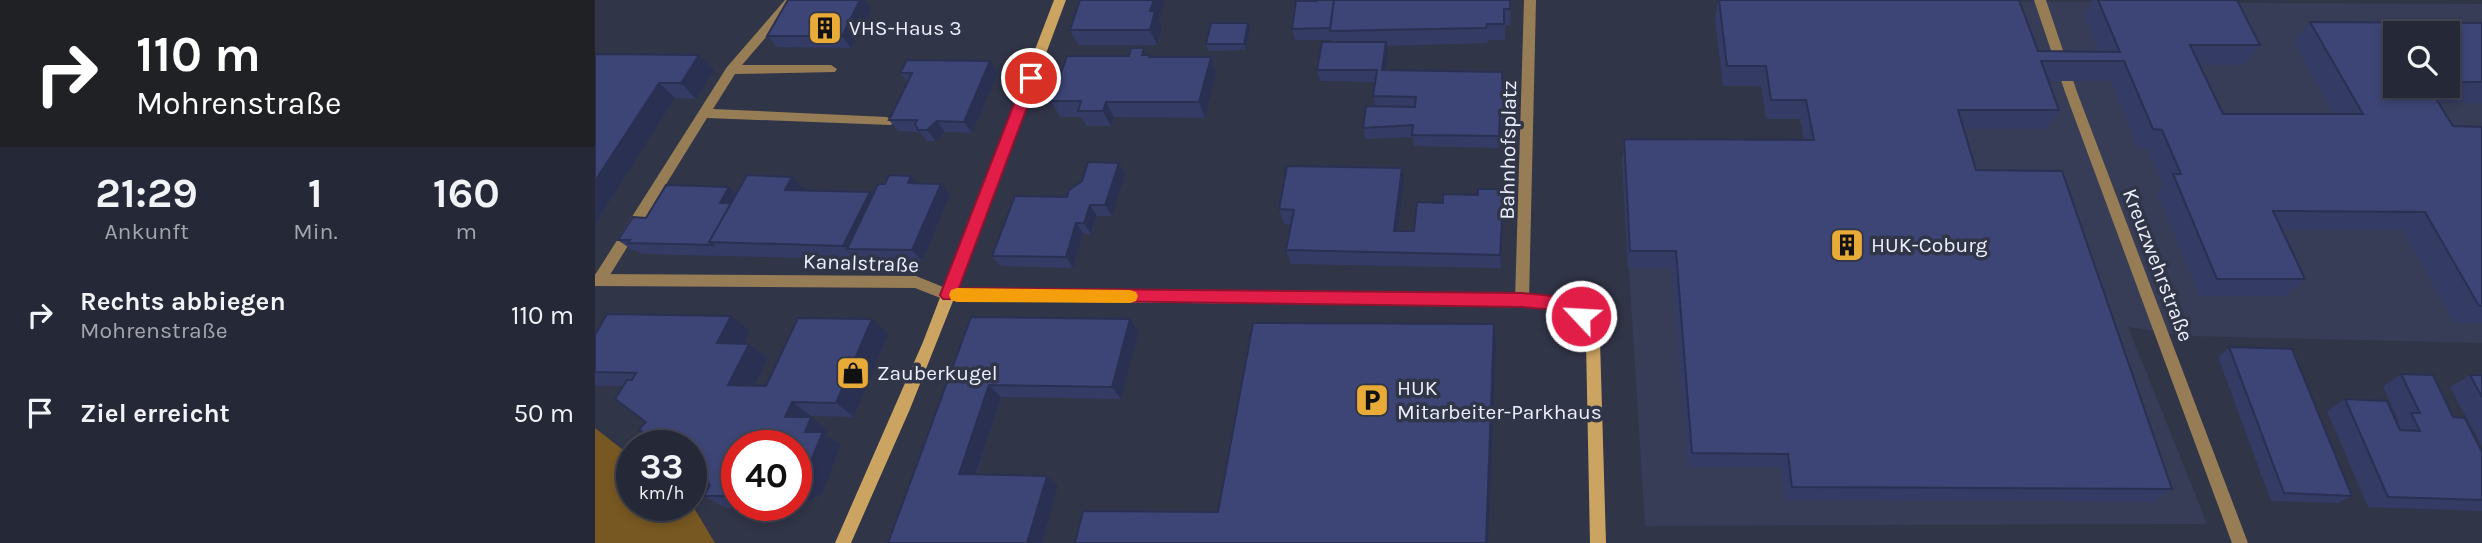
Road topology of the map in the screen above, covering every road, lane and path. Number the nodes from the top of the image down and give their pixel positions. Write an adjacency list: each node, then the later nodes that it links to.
1 (792, 0): 6 (street)
2 (1060, 0): 10 (street)
3 (1530, 0): 11 (street, Bahnhofsplatz)
4 (2040, 0): 14 (street, Kreuzwehrstraße)
5 (831, 69): 6 (street)
6 (731, 70): 7 (street)
7 (702, 113): 8 (street); 9 (street)
8 (887, 122)
9 (597, 279): 10 (street, Kanalstraße)
10 (949, 295): 11 (street, Kanalstraße); 12 (street)
11 (1522, 300): 13 (street, Kanalstraße)
12 (843, 543)
13 (1598, 543)
14 (2240, 543)

